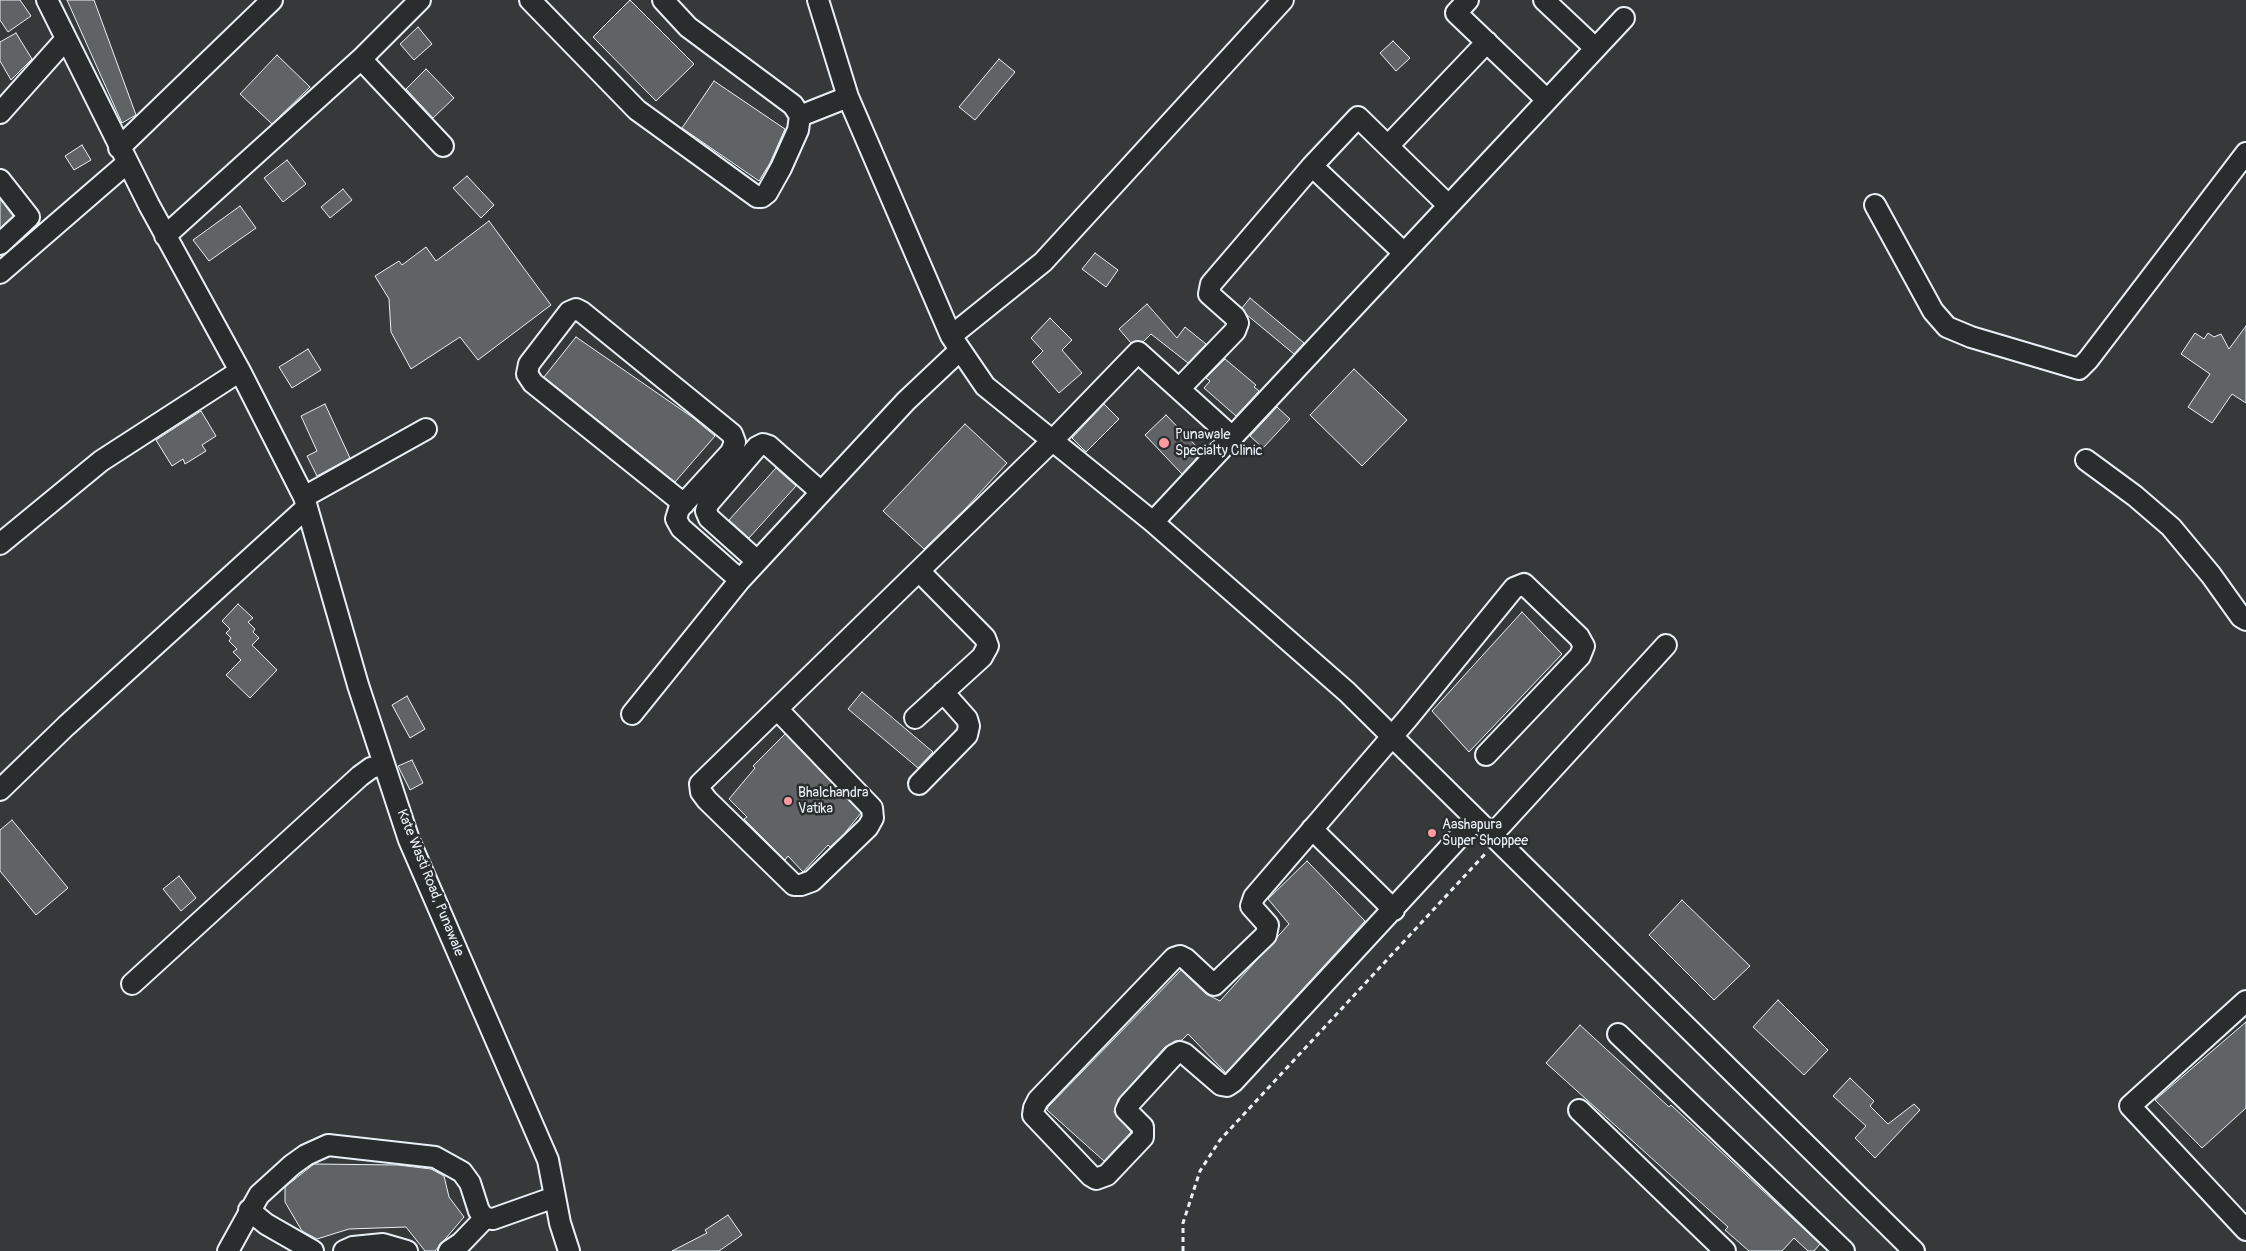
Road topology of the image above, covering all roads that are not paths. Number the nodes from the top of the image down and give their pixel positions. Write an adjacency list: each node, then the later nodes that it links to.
1 (47, 0): 11 (street, Kate Wasti Road, Punawale)
2 (272, 0): 22 (street)
3 (420, 0): 14 (street)
4 (530, 0): 18 (street)
5 (663, 0): 18 (street)
6 (818, 0): 15 (street)
7 (1283, 0): 31 (street)
8 (1468, 0): 12 (street)
9 (1544, 0): 13 (street)
10 (1624, 18): 13 (street)
11 (66, 39): 17 (street); 22 (street, Kate Wasti Road, Punawale)
12 (1487, 42): 16 (street); 20 (street)
13 (1595, 48): 16 (street)
14 (361, 59): 19 (street); 27 (street)
15 (848, 97): 18 (street); 31 (street)
16 (1546, 99): 25 (street)
17 (0, 113)
18 (800, 116)
19 (443, 146)
20 (1388, 146): 23 (street); 25 (street)
21 (2246, 153): 26 (street)
22 (123, 155): 27 (street, Kate Wasti Road, Punawale); 30 (street)
23 (1312, 166): 29 (street); 33 (street)
24 (0, 180): 28 (street)
25 (1448, 205): 29 (street)
26 (1875, 205)
27 (165, 236): 32 (street, Kate Wasti Road, Punawale)
28 (0, 244)
29 (1404, 253): 35 (street)
30 (0, 273)
31 (955, 343): 36 (street); 38 (street)
32 (240, 371): 39 (street, Kate Wasti Road, Punawale); 42 (street)
33 (1179, 389): 35 (street); 36 (street)
34 (426, 429): 39 (street)
35 (1232, 437): 41 (street)
36 (1052, 441): 41 (street); 44 (street)
37 (2086, 460): 46 (street)
38 (821, 492): 43 (street); 43 (street)
39 (305, 502): 54 (street, Kate Wasti Road, Punawale); 56 (street)
40 (684, 504): 40 (street); 45 (street)
41 (1153, 522): 52 (street)
42 (0, 544)
43 (757, 562): 45 (street)
44 (919, 571): 48 (street); 49 (street)
45 (740, 580): 50 (street)
46 (2246, 620)
47 (1666, 645): 59 (street)
48 (943, 692): 51 (street); 55 (street)
49 (777, 709): 49 (street)
50 (632, 714)
51 (915, 718)
52 (1392, 736): 53 (street); 57 (street); 58 (street)
53 (1486, 755)
54 (384, 764): 61 (street); 65 (street, Kate Wasti Road, Punawale)
55 (919, 784)
56 (0, 790)
57 (1476, 819): 59 (street); 60 (street)
58 (1312, 829): 60 (street); 60 (street)
59 (1495, 838): 77 (street)
60 (1394, 910)
61 (132, 984)
62 (2246, 1001): 68 (street)
63 (1618, 1034): 76 (street)
64 (1579, 1110): 75 (street)
65 (556, 1197): 67 (street); 74 (street, Kate Wasti Road, Punawale)
66 (249, 1210): 67 (street); 69 (street); 70 (street)
67 (485, 1218): 73 (street)
68 (2246, 1230)
69 (228, 1251)
70 (313, 1251)
71 (344, 1251): 72 (street)
72 (407, 1251)
73 (449, 1251)
74 (569, 1251)
75 (1725, 1251)
76 (1844, 1251)
77 (1914, 1251)

